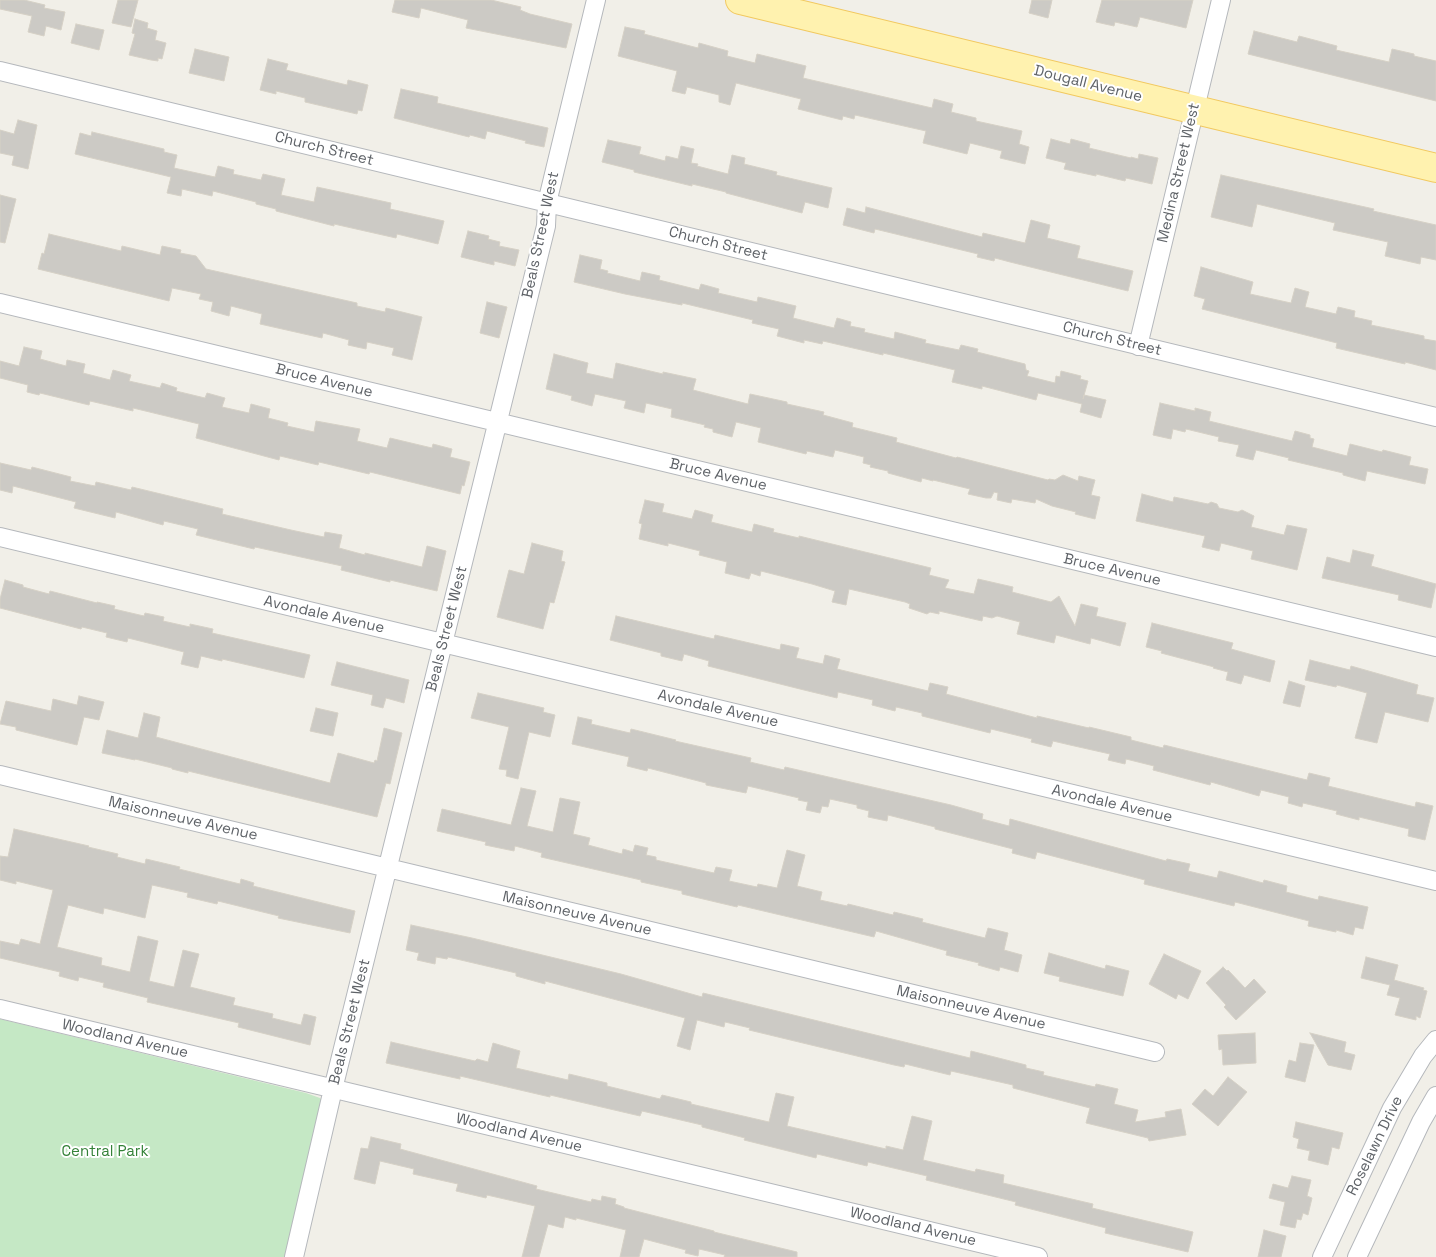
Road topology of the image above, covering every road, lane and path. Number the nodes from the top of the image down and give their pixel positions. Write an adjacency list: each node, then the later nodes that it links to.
1 (596, 0): 7 (street, Beals Street West)
2 (740, 0): 5 (main road, Dougall Avenue)
3 (1221, 0): 5 (street, Medina Street West)
4 (0, 71): 7 (street, Church Street)
5 (1194, 110): 6 (main road, Dougall Avenue); 9 (street, Medina Street West)
6 (1436, 168)
7 (547, 203): 9 (street, Church Street); 11 (street, Beals Street West)
8 (0, 303): 11 (street, Bruce Avenue)
9 (1138, 346): 10 (street, Church Street)
10 (1436, 417)
11 (497, 422): 13 (street, Beals Street West); 14 (street, Bruce Avenue)
12 (0, 537): 13 (street, Avondale Avenue)
13 (443, 643): 16 (street, Beals Street West); 17 (street, Avondale Avenue)
14 (1436, 647)
15 (0, 775): 16 (street, Maisonneuve Avenue)
16 (388, 868): 20 (street, Maisonneuve Avenue); 21 (street, Beals Street West)
17 (1436, 881)
18 (0, 1009): 21 (street, Woodland Avenue)
19 (1436, 1040): 25 (street, Roselawn Drive)
20 (1155, 1052)
21 (334, 1089): 23 (street, Beals Street West); 24 (street, Woodland Avenue)
22 (1436, 1096): 26 (street, Roselawn Drive)
23 (294, 1257)
24 (1038, 1257)
25 (1322, 1257)
26 (1357, 1257)

